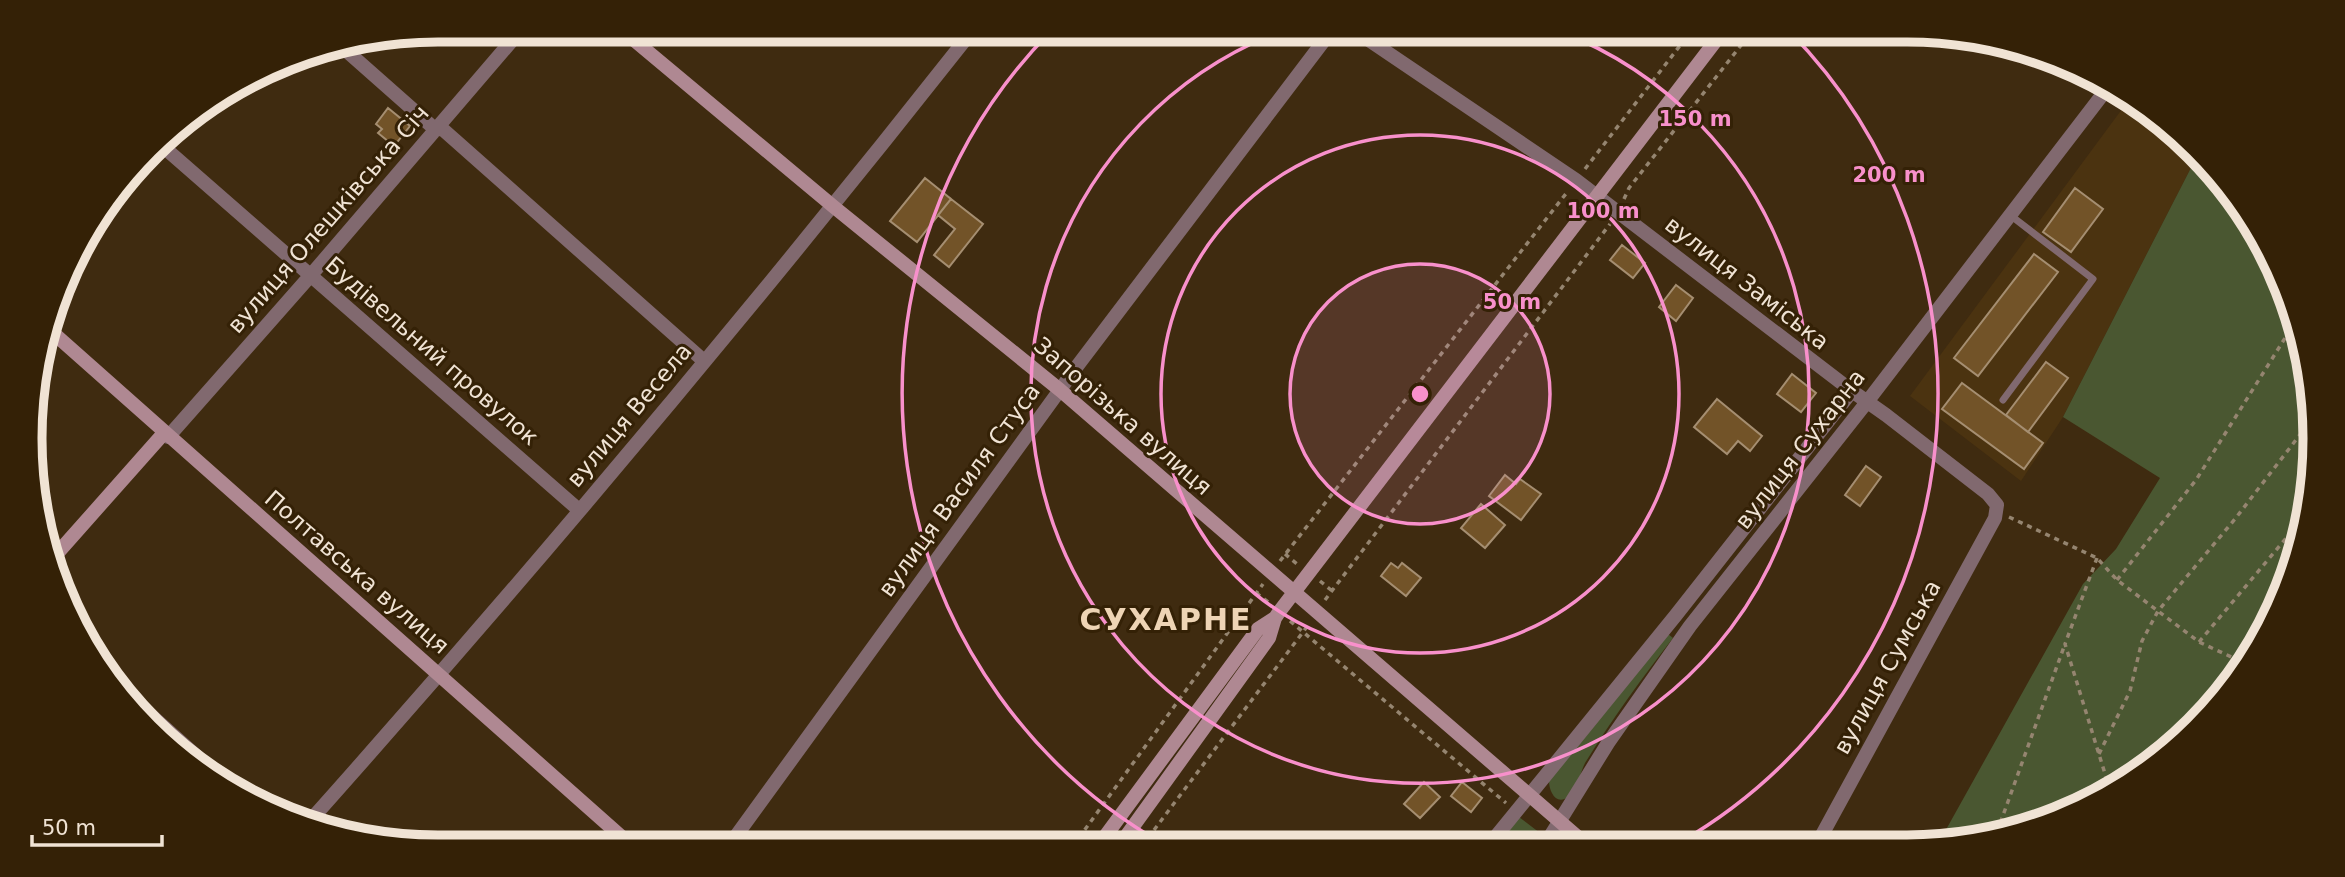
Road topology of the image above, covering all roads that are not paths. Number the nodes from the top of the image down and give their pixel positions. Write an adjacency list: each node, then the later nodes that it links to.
1 (511, 42): 9 (street, вулиця Олешківська Січ)
2 (636, 42): 12 (main road, Запорізька вулиця)
3 (965, 42): 12 (street, вулиця Весела)
4 (1323, 42): 17 (street, вулиця Василя Стуса)
5 (1372, 42): 11 (street, вулиця Заміська)
6 (1715, 42): 11 (main road)
7 (349, 53): 9 (street)
8 (2103, 94): 13 (street, вулиця Сухарна)
9 (438, 128): 14 (street, вулиця Олешківська Січ); 16 (street)
10 (167, 150): 14 (street, Будівельний провулок)
11 (1596, 195): 18 (street, вулиця Заміська); 25 (main road)
12 (834, 207): 16 (street, вулиця Весела); 17 (main road, Запорізька вулиця)
13 (2010, 215): 19 (lane); 20 (street, вулиця Сухарна)
14 (312, 275): 21 (street, вулиця Олешківська Січ); 22 (street, Будівельний провулок)
15 (56, 336): 21 (main road, Полтавська вулиця)
16 (704, 361): 22 (street, вулиця Весела)
17 (1060, 390): 25 (main road, Запорізька вулиця); 34 (street, вулиця Василя Стуса)
18 (1852, 391): 20 (street, вулиця Заміська); 27 (street, вулиця Сухарна)
19 (2003, 400)
20 (1867, 402): 23 (street, вулиця Заміська); 28 (street, вулиця Сухарна)
21 (166, 435): 24 (main road, вулиця Олешківська Січ); 29 (main road, Полтавська вулиця)
22 (579, 510): 29 (street, вулиця Весела)
23 (1998, 511): 40 (street, вулиця Сумська)
24 (59, 552)
25 (1294, 592): 26 (main road); 30 (main road, Запорізька вулиця)
26 (1277, 615): 35 (main road); 36 (main road)
27 (1676, 615): 28 (lane); 30 (street, вулиця Сухарна)
28 (1690, 626): 32 (street, вулиця Сухарна)
29 (439, 675): 31 (street, вулиця Весела); 33 (main road, Полтавська вулиця)
30 (1529, 794): 32 (main road, Запорізька вулиця); 37 (street, вулиця Сухарна)
31 (315, 815)
32 (1560, 821): 38 (street, вулиця Сухарна); 39 (main road, Запорізька вулиця)
33 (619, 835)
34 (737, 835)
35 (1106, 835)
36 (1127, 835)
37 (1496, 835)
38 (1550, 835)
39 (1576, 835)
40 (1822, 835)

